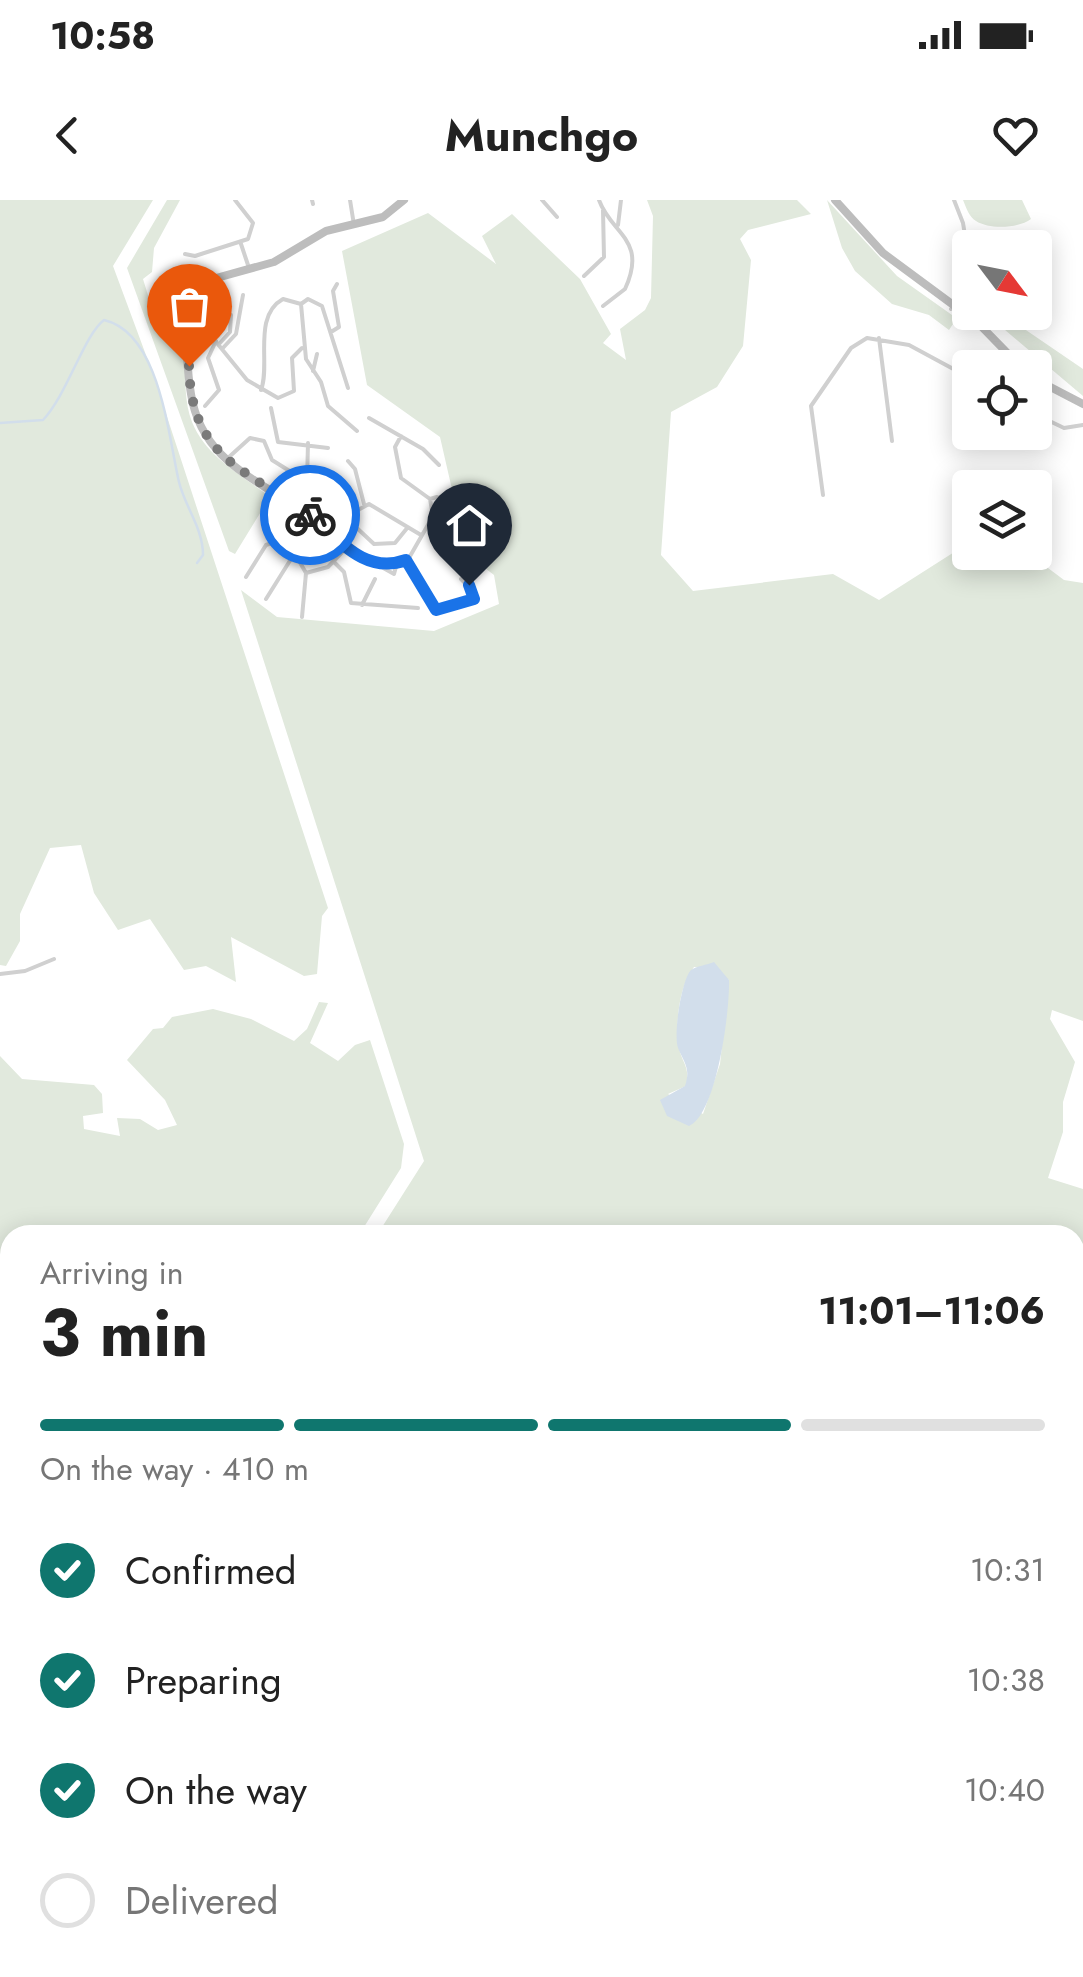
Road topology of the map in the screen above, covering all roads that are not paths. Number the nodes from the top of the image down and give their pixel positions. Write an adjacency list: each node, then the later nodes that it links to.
1 (234, 200): 14 (street)
2 (350, 200): 11 (street)
3 (404, 200): 11 (street)
4 (542, 200): 10 (street)
5 (599, 200): 9 (street)
6 (621, 200): 12 (street)
7 (835, 200): 22 (street)
8 (954, 200): 13 (street)
9 (603, 210): 12 (street); 17 (street)
10 (558, 217)
11 (354, 225): 16 (street)
12 (618, 225): 21 (street)
13 (964, 230)
14 (242, 244): 15 (street); 16 (street)
15 (185, 254)
16 (250, 270): 24 (street)
17 (584, 276)
18 (337, 284): 26 (street)
19 (242, 295): 28 (street)
20 (301, 304): 26 (street); 29 (street); 36 (street)
21 (602, 306)
22 (952, 306)
23 (232, 315): 28 (street)
24 (187, 327): 28 (street); 50 (street)
25 (981, 330): 30 (street)
26 (331, 332): 34 (street)
27 (879, 338): 32 (street); 45 (street); 54 (street)
28 (219, 345): 36 (street); 38 (street)
29 (302, 348): 33 (street); 36 (street)
30 (1004, 350)
31 (317, 354): 33 (street)
32 (952, 368)
33 (314, 370): 43 (street)
34 (348, 388)
35 (1052, 389): 37 (street)
36 (260, 390)
37 (1080, 405)
38 (205, 406)
39 (271, 408): 46 (street)
40 (369, 418): 44 (street)
41 (1052, 422): 42 (street)
42 (1083, 425)
43 (357, 431)
44 (400, 436): 52 (street); 55 (street)
45 (892, 441)
46 (278, 442): 47 (street); 48 (street)
47 (308, 443): 49 (street); 53 (street)
48 (270, 446): 50 (street); 53 (street)
49 (328, 448)
50 (226, 460): 62 (street)
51 (348, 460): 57 (street)
52 (440, 465)
53 (306, 481): 56 (street)
54 (823, 496)
55 (430, 499): 58 (street); 60 (street)
56 (327, 501)
57 (364, 504): 59 (street); 61 (street)
58 (456, 507)
59 (344, 516): 61 (street); 62 (street)
60 (430, 523): 63 (street); 64 (street)
61 (408, 527): 63 (street)
62 (326, 529): 65 (street)
63 (422, 535): 67 (street)
64 (450, 536)
65 (346, 548): 68 (street); 69 (street)
66 (296, 551): 71 (street); 72 (street); 75 (street)
67 (406, 560): 70 (street); 74 (street)
68 (334, 562): 71 (street); 76 (street)
69 (377, 564): 70 (street); 70 (street)
70 (397, 564)
71 (306, 573): 78 (street)
72 (246, 576)
73 (374, 579): 76 (street)
74 (460, 579)
75 (266, 599)
76 (362, 605): 77 (street)
77 (418, 608)
78 (302, 617)
79 (54, 959): 80 (street)
80 (0, 974)
81 (700, 1977): 82 (street)
82 (738, 1977)

